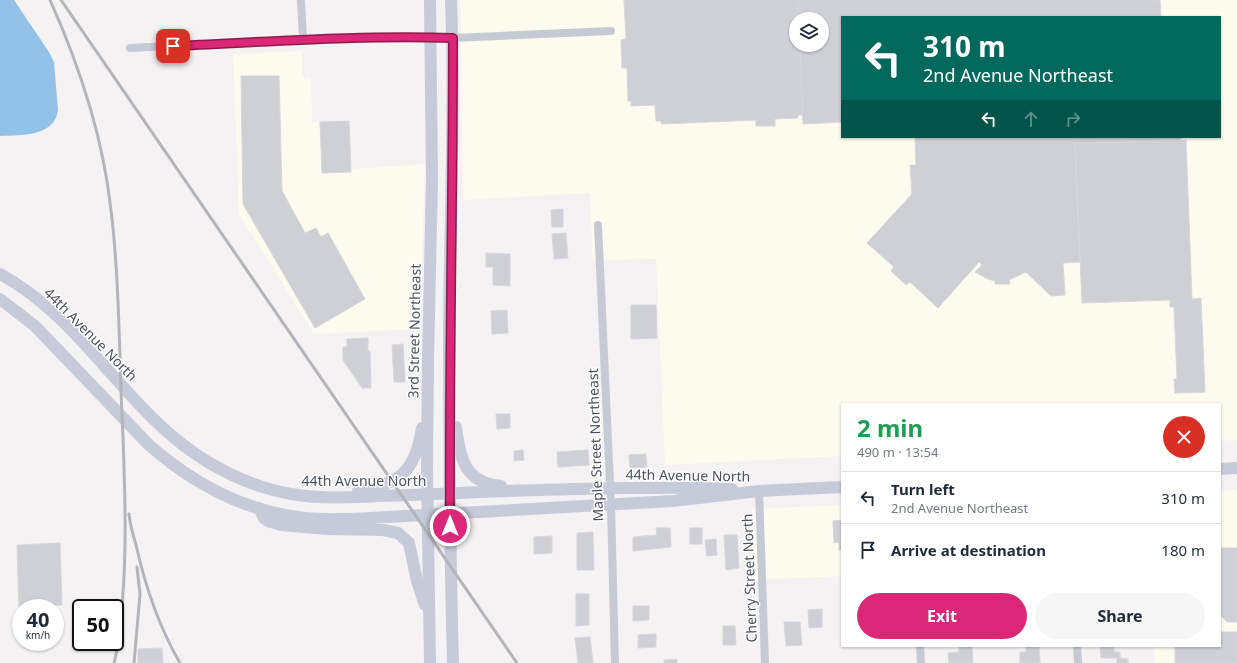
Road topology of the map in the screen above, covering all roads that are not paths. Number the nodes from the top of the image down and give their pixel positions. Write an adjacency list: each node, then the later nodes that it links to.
1 (301, 0): 7 (street)
2 (430, 0): 5 (main road, 3rd Street Northeast)
3 (451, 0): 6 (main road)
4 (611, 31): 6 (street)
5 (431, 36): 6 (street); 7 (street); 13 (main road, 3rd Street Northeast)
6 (453, 38): 12 (main road)
7 (303, 40): 8 (street)
8 (130, 48)
9 (598, 225): 17 (street, Maple Street Northeast)
10 (0, 274): 22 (main road, 44th Avenue North)
11 (0, 299): 24 (main road, 44th Avenue North)
12 (449, 344): 18 (main road); 20 (main road)
13 (427, 386): 21 (main road, 3rd Street Northeast); 22 (main road)
14 (1237, 468): 15 (main road)
15 (1221, 469)
16 (841, 487): 19 (main road, 44th Avenue North)
17 (610, 488): 18 (main road, 44th Avenue North); 19 (main road, 44th Avenue North); 23 (street, Maple Street Northeast)
18 (576, 489): 20 (main road, 44th Avenue North)
19 (759, 491): 23 (main road, 44th Avenue North); 33 (street, Cherry Street North)
20 (450, 494): 21 (main road, 44th Avenue North); 25 (main road)
21 (428, 495): 22 (main road, 44th Avenue North); 26 (main road, 3rd Street Northeast)
22 (308, 496)
23 (611, 505): 25 (main road, 44th Avenue North); 32 (street, Maple Street Northeast)
24 (259, 508): 26 (main road, 44th Avenue North); 27 (main road)
25 (450, 514): 26 (main road, 44th Avenue North); 31 (main road)
26 (428, 516): 27 (main road, 3rd Street Northeast)
27 (429, 617): 30 (main road, 3rd Street Northeast)
28 (920, 647): 34 (street)
29 (1077, 647): 35 (street)
30 (430, 663)
31 (453, 663)
32 (615, 663)
33 (765, 663)
34 (921, 663)
35 (1078, 663)

